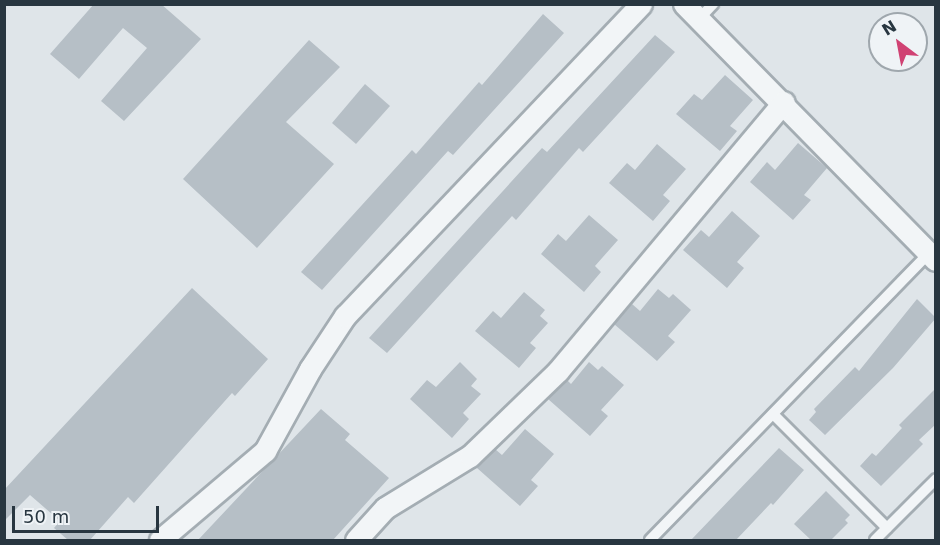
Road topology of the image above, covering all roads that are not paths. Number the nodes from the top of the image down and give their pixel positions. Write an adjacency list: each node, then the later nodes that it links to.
1 (641, 4): 8 (street)
2 (698, 9): 3 (street)
3 (784, 102): 4 (street); 9 (street)
4 (932, 257): 5 (lane)
5 (773, 414): 7 (lane); 10 (lane)
6 (936, 479): 7 (lane)
7 (887, 528): 11 (lane)
8 (160, 540)
9 (356, 540)
10 (650, 540)
11 (875, 540)

